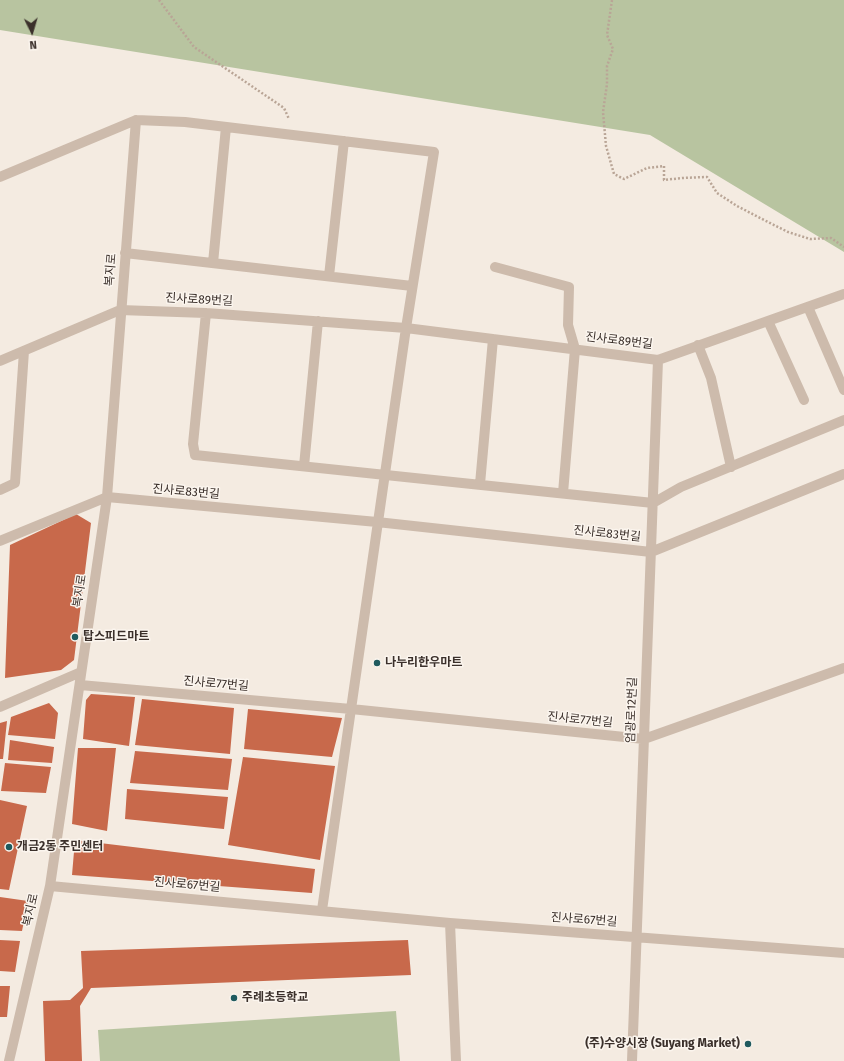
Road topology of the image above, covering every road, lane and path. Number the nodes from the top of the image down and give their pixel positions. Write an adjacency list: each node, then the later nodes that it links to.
1 (159, 0): 5 (path)
2 (612, 0): 8 (path)
3 (136, 120): 4 (street); 7 (street); 9 (street, 복지로)
4 (226, 127): 5 (street); 10 (street)
5 (296, 135): 6 (street)
6 (344, 141): 12 (street); 13 (street)
7 (0, 177)
8 (844, 247)
9 (125, 253): 10 (street); 16 (street, 복지로)
10 (214, 263): 12 (street)
11 (495, 267): 23 (street)
12 (329, 276): 13 (street)
13 (412, 286): 20 (street)
14 (844, 294): 15 (street, 진사로89번길)
15 (808, 307): 19 (street, 진사로89번길); 27 (street)
16 (120, 310): 17 (street, 진사로89번길); 24 (street, 진사로89번길); 37 (street, 복지로)
17 (206, 313): 18 (street, 진사로89번길); 30 (street)
18 (318, 321): 20 (street, 진사로89번길); 30 (street)
19 (768, 321): 22 (street, 진사로89번길); 28 (street)
20 (406, 328): 21 (street, 진사로89번길); 32 (street)
21 (493, 338): 23 (street, 진사로89번길); 34 (street)
22 (698, 345): 25 (street, 진사로89번길); 31 (street)
23 (575, 349): 25 (street, 진사로89번길); 36 (street)
24 (24, 351): 26 (street, 진사로89번길); 35 (street)
25 (658, 360): 38 (street, 엄광로12번길)
26 (0, 361)
27 (844, 390)
28 (804, 400)
29 (844, 420): 31 (street)
30 (304, 466): 32 (street)
31 (731, 467): 38 (street)
32 (384, 474): 34 (street); 39 (street)
33 (844, 474): 41 (street, 진사로83번길)
34 (480, 484): 36 (street)
35 (0, 490)
36 (563, 493): 38 (street)
37 (107, 498): 39 (street, 진사로83번길); 40 (street, 진사로83번길); 43 (street, 복지로)
38 (653, 503): 41 (street, 엄광로12번길)
39 (377, 522): 41 (street, 진사로83번길); 46 (street)
40 (0, 541)
41 (651, 552): 47 (street, 엄광로12번길)
42 (844, 668): 47 (street, 진사로77번길)
43 (81, 672): 44 (street, 복지로); 45 (street)
44 (80, 685): 46 (street, 진사로77번길); 48 (street, 복지로)
45 (0, 707)
46 (350, 709): 47 (street, 진사로77번길); 49 (street)
47 (644, 739): 51 (street, 엄광로12번길)
48 (50, 886): 49 (street, 진사로67번길); 53 (street, 복지로)
49 (322, 910): 50 (street, 진사로67번길)
50 (450, 923): 51 (street, 진사로67번길); 54 (street)
51 (636, 937): 52 (street, 진사로67번길); 55 (street, 엄광로12번길)
52 (844, 953)
53 (9, 1061)
54 (456, 1061)
55 (632, 1061)

